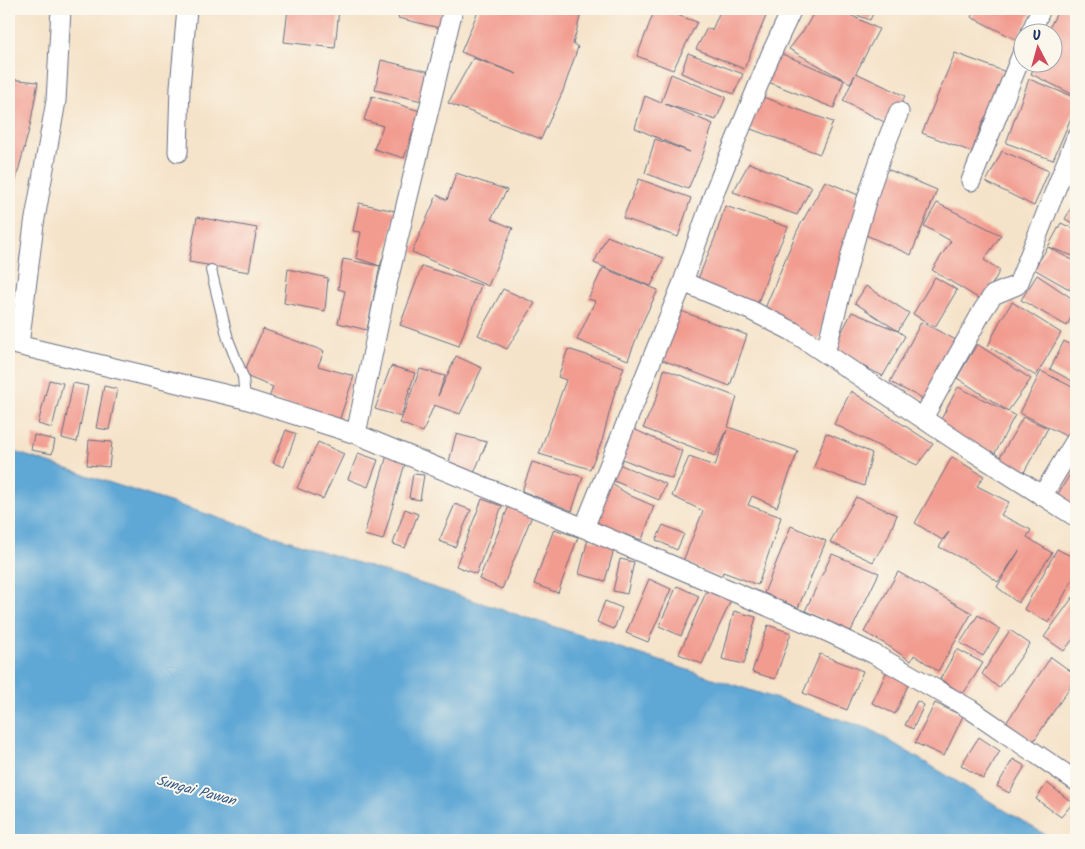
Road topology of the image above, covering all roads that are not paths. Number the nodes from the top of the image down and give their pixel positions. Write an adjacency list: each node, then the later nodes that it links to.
1 (61, 9): 14 (street)
2 (188, 9): 10 (street)
3 (454, 9): 18 (street)
4 (792, 9): 13 (street)
5 (1041, 9): 6 (street)
6 (1035, 22)
7 (1015, 72): 11 (street)
8 (899, 112): 15 (street)
9 (1076, 138): 17 (street)
10 (178, 152)
11 (971, 181)
12 (212, 270): 16 (lane)
13 (683, 282): 15 (street); 22 (street)
14 (14, 344): 16 (street)
15 (825, 353): 17 (street)
16 (245, 399): 18 (street)
17 (923, 418): 20 (street)
18 (356, 434): 22 (street)
19 (1076, 440): 20 (street)
20 (1042, 496): 21 (street)
21 (1076, 517)
22 (584, 528): 23 (street)
23 (1076, 781)

